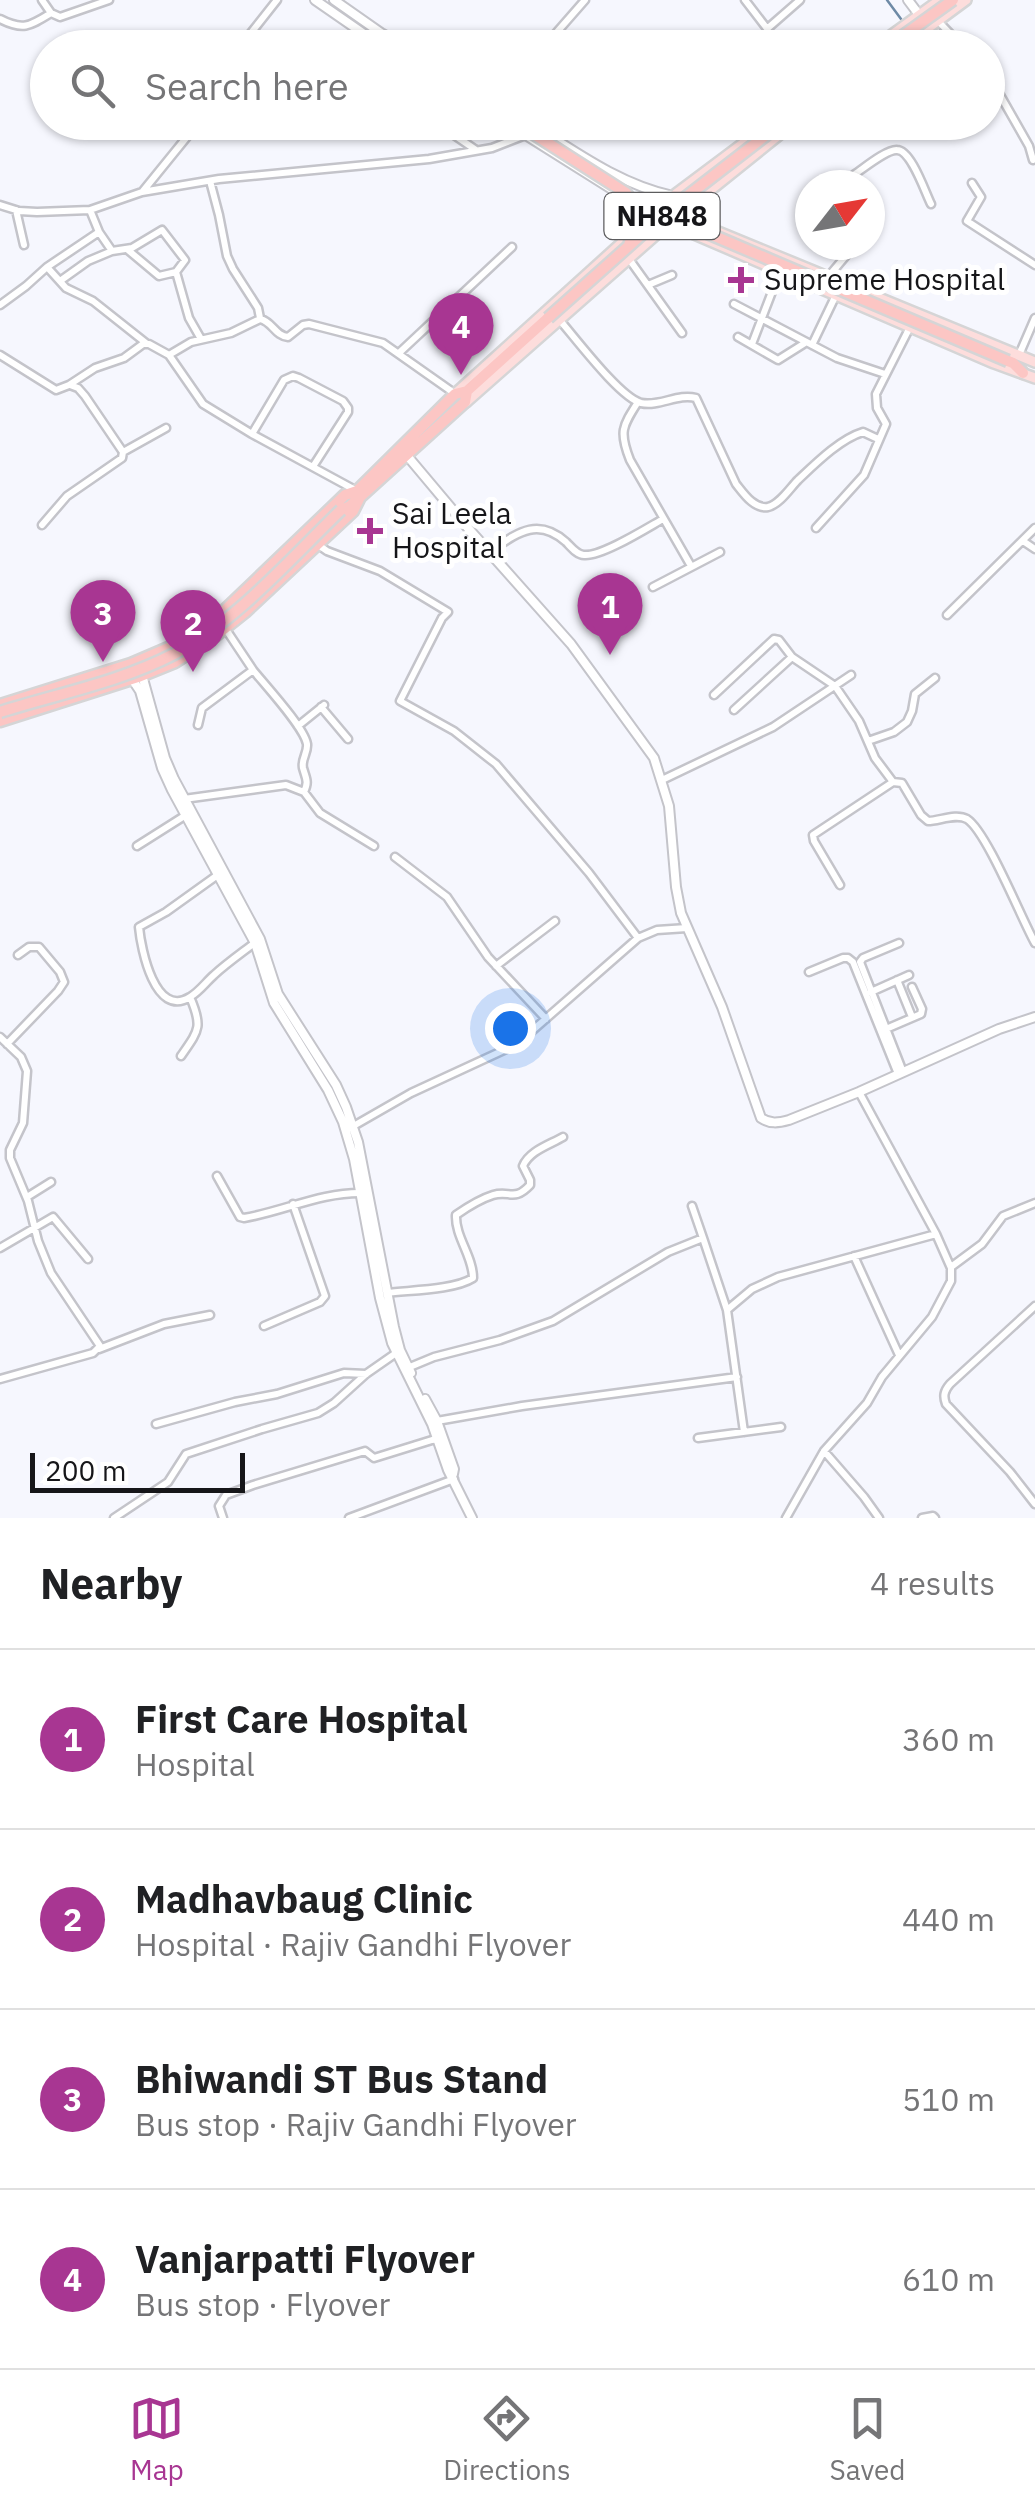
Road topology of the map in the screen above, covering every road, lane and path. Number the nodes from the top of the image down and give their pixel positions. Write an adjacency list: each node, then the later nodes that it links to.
1 (42, 0): 13 (street)
2 (109, 0): 13 (street)
3 (277, 0): 18 (street)
4 (314, 0): 19 (street)
5 (585, 0): 21 (street)
6 (746, 0): 17 (street)
7 (800, 0): 17 (street)
8 (908, 0): 14 (street)
9 (940, 0): 14 (main road)
10 (953, 0): 23 (highway, bridge)
11 (966, 0): 16 (main road)
12 (341, 2): 20 (street)
13 (51, 13): 15 (street)
14 (919, 14): 16 (street); 22 (main road)
15 (0, 20)
16 (933, 24): 24 (main road); 25 (street)
17 (768, 28)
18 (253, 30)
19 (360, 30)
20 (377, 30)
21 (561, 30)
22 (898, 30)
23 (911, 30)
24 (925, 30)
25 (941, 30)
26 (1005, 104): 37 (street)
27 (184, 140): 41 (street)
28 (461, 140): 36 (street)
29 (517, 140): 36 (street)
30 (534, 140): 49 (street)
31 (543, 140): 56 (highway, bridge)
32 (557, 140): 42 (street)
33 (748, 140): 42 (main road)
34 (759, 140): 47 (highway, NH848, bridge)
35 (772, 140): 48 (main road)
36 (477, 151): 39 (street)
37 (1035, 159)
38 (861, 170): 43 (street)
39 (210, 180): 41 (street); 70 (street)
40 (972, 183): 58 (street)
41 (142, 192): 46 (street)
42 (673, 196): 48 (main road); 49 (main road)
43 (931, 204)
44 (0, 205): 45 (street)
45 (16, 210): 46 (street); 52 (street)
46 (90, 210): 51 (street)
47 (668, 210): 56 (highway, NH848, bridge); 84 (highway, bridge)
48 (685, 210): 50 (main road); 63 (main road)
49 (652, 215): 50 (main road); 69 (main road)
50 (668, 224): 56 (main road); 60 (main road)
51 (98, 232): 55 (street); 59 (street)
52 (24, 245)
53 (512, 247): 81 (street)
54 (127, 250): 55 (street); 61 (street); 61 (street)
55 (112, 251): 64 (street)
56 (628, 252): 65 (street); 72 (main road); 89 (highway, NH848, bridge)
57 (842, 260): 63 (street)
58 (1035, 265)
59 (47, 267): 64 (street); 68 (street)
60 (780, 271): 66 (main road); 73 (street)
61 (176, 272): 77 (street)
62 (672, 275): 65 (street)
63 (828, 277): 84 (main road)
64 (60, 281): 78 (street)
65 (648, 285): 75 (street)
66 (836, 296): 74 (main road); 80 (street)
67 (734, 304): 73 (street)
68 (0, 305)
69 (549, 309): 72 (street); 89 (main road)
70 (260, 318): 77 (street); 81 (street)
71 (1035, 318): 84 (street)
72 (559, 319): 89 (main road); 90 (street)
73 (762, 320): 79 (street); 80 (street)
74 (910, 327): 85 (main road); 86 (street)
75 (682, 333)
76 (738, 337): 79 (street)
77 (201, 339): 83 (street)
78 (146, 343): 83 (street); 88 (street)
79 (752, 344): 80 (street)
80 (808, 344): 86 (street)
81 (398, 353): 89 (street)
82 (0, 355): 88 (street)
83 (169, 355): 92 (street)
84 (1020, 360): 85 (highway)
85 (1022, 373): 87 (main road)
86 (885, 374): 93 (street)
87 (1035, 378)
88 (69, 385): 95 (street)
89 (462, 394): 94 (highway, NH848)
90 (638, 402): 93 (street); 98 (street)
91 (166, 428): 95 (street)
92 (252, 434): 96 (street); 96 (street)
93 (878, 439): 100 (street)
94 (404, 451): 97 (highway, NH848); 105 (street)
95 (123, 452): 99 (street)
96 (314, 466): 97 (street)
97 (356, 496): 103 (highway, NH848); 108 (highway, NH848); 121 (highway, bridge)
98 (663, 519): 105 (street); 107 (street)
99 (42, 525)
100 (816, 528)
101 (1035, 528): 102 (street)
102 (1023, 541): 104 (street); 111 (street)
103 (316, 544): 109 (highway, NH848); 140 (street)
104 (1035, 549)
105 (489, 552): 128 (street)
106 (720, 552): 107 (street)
107 (692, 566): 110 (street)
108 (266, 571): 109 (street); 114 (highway, NH848)
109 (276, 582): 112 (highway, NH848)
110 (653, 587)
111 (947, 614)
112 (225, 628): 115 (street); 117 (highway, NH848)
113 (792, 657): 119 (street); 120 (street); 122 (street)
114 (131, 663): 117 (street); 121 (highway, NH848)
115 (253, 670): 124 (street); 125 (street)
116 (851, 675): 119 (street)
117 (137, 677): 123 (highway, NH848); 131 (street)
118 (934, 678): 127 (street)
119 (836, 686): 127 (street); 128 (street)
120 (714, 695)
121 (0, 708)
122 (734, 710)
123 (0, 721)
124 (198, 725)
125 (298, 726): 126 (street); 130 (street)
126 (348, 739)
127 (868, 741): 129 (street)
128 (662, 780): 139 (street)
129 (893, 782): 137 (street); 143 (street)
130 (304, 792): 131 (street); 134 (street)
131 (181, 800): 132 (street); 136 (street)
132 (186, 816): 133 (street); 136 (street)
133 (137, 846)
134 (374, 846)
135 (395, 857): 145 (street)
136 (222, 872): 141 (street); 151 (street)
137 (840, 885)
138 (555, 921): 145 (street)
139 (686, 928): 140 (street); 159 (street)
140 (638, 938): 154 (street)
141 (257, 941): 151 (street); 160 (street)
142 (898, 942): 150 (street)
143 (1035, 943)
144 (18, 955): 156 (street)
145 (496, 966): 154 (street)
146 (809, 972): 158 (street)
147 (909, 975): 148 (street)
148 (897, 980): 150 (street); 153 (street)
149 (912, 987): 153 (street)
150 (871, 992): 155 (street)
151 (190, 997): 157 (street)
152 (1035, 1017): 158 (street)
153 (912, 1018): 155 (street)
154 (546, 1020): 160 (street)
155 (886, 1029): 158 (street)
156 (3, 1040): 165 (street)
157 (180, 1056)
158 (901, 1073): 159 (street)
159 (860, 1092): 170 (street)
160 (350, 1128): 164 (street)
161 (563, 1138): 176 (street)
162 (217, 1176): 167 (street)
163 (51, 1182): 165 (street)
164 (364, 1193): 167 (street); 176 (street); 182 (street)
165 (27, 1198): 169 (street)
166 (1035, 1203): 175 (street)
167 (293, 1204): 180 (street)
168 (692, 1206): 171 (street)
169 (34, 1227): 172 (street); 174 (street); 181 (street)
170 (936, 1234): 173 (street); 175 (street)
171 (703, 1238): 178 (street); 184 (street)
172 (0, 1248)
173 (854, 1256): 178 (street); 183 (street)
174 (88, 1259)
175 (951, 1268): 183 (street)
176 (387, 1293): 182 (street)
177 (1035, 1306): 196 (street)
178 (727, 1310): 186 (street)
179 (210, 1315): 181 (street)
180 (264, 1326)
181 (98, 1349): 187 (street)
182 (398, 1352): 184 (street); 185 (street)
183 (899, 1355): 194 (street)
184 (406, 1369): 188 (street); 193 (street)
185 (366, 1374): 189 (street); 197 (street)
186 (738, 1378): 188 (street); 191 (street)
187 (0, 1380)
188 (436, 1421): 193 (street)
189 (156, 1424)
190 (781, 1427): 191 (street)
191 (744, 1432): 192 (street)
192 (698, 1438)
193 (440, 1439): 195 (street); 198 (street)
194 (824, 1452): 201 (street); 202 (street)
195 (453, 1477): 199 (street); 200 (street)
196 (1035, 1504)
197 (114, 1518)
198 (223, 1518)
199 (348, 1518)
200 (472, 1518)
201 (786, 1518)
202 (879, 1518)
203 (922, 1518): 204 (street)
204 (935, 1518)

